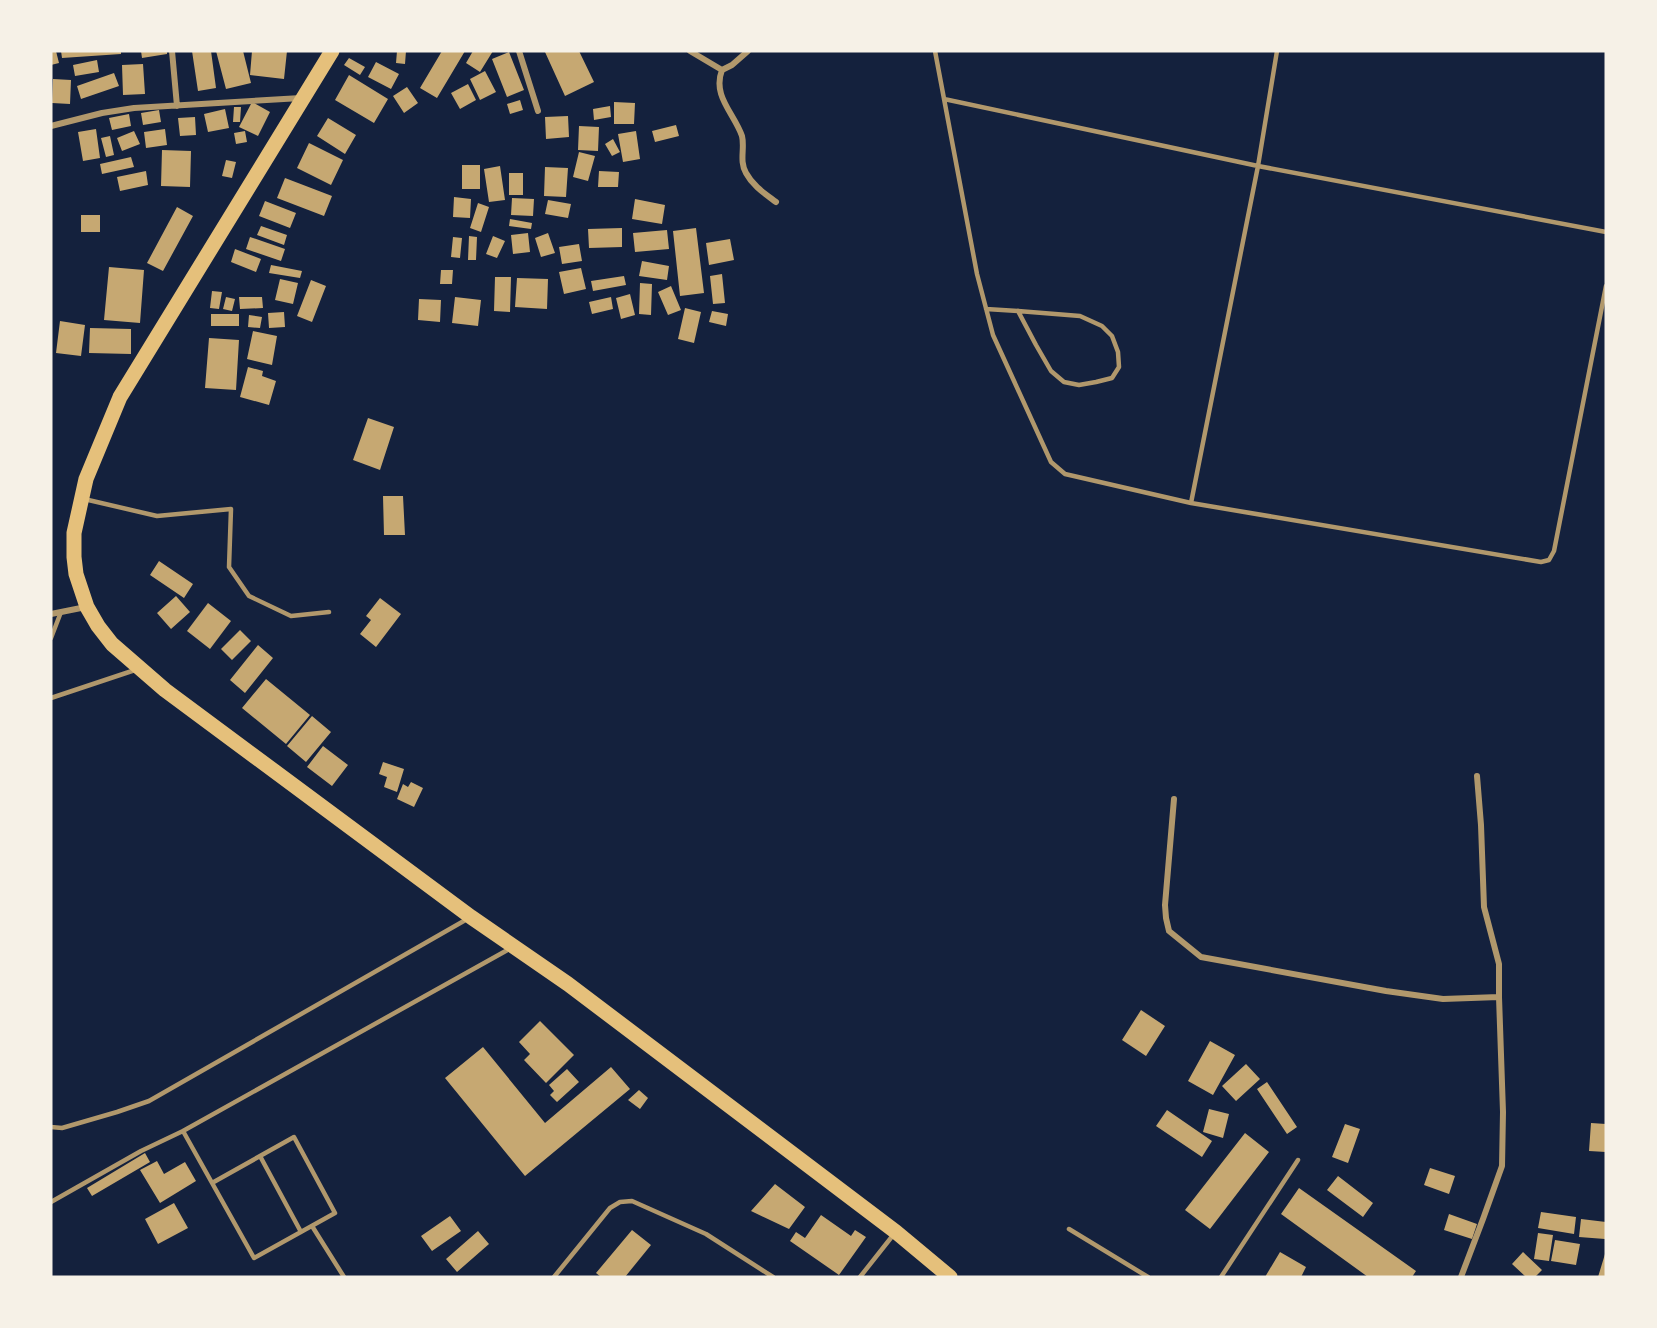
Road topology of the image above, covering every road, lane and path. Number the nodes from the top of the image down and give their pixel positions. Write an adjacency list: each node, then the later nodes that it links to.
1 (172, 51): 11 (street)
2 (332, 51): 9 (main road)
3 (519, 51): 12 (street)
4 (690, 51): 8 (street)
5 (748, 51): 8 (street)
6 (935, 51): 10 (lane)
7 (1277, 51): 14 (lane)
8 (722, 70): 15 (street)
9 (304, 98): 11 (street); 20 (main road)
10 (944, 99): 14 (lane); 18 (lane)
11 (177, 106): 13 (street)
12 (538, 111)
13 (51, 126)
14 (1258, 166): 16 (lane); 21 (lane)
15 (776, 202)
16 (1606, 232)
17 (1606, 286): 21 (lane)
18 (986, 309): 19 (lane); 21 (lane)
19 (1018, 311): 19 (lane)
20 (81, 499): 22 (main road); 24 (lane)
21 (1191, 502)
22 (87, 607): 23 (street); 27 (main road)
23 (62, 612): 25 (street); 26 (lane)
24 (329, 612)
25 (51, 614)
26 (51, 638)
27 (140, 669): 28 (lane); 31 (main road)
28 (51, 698)
29 (1477, 776): 33 (street)
30 (1174, 799): 33 (street)
31 (471, 917): 32 (main road); 34 (lane)
32 (514, 946): 35 (lane); 43 (main road)
33 (1499, 997): 51 (street)
34 (51, 1127)
35 (183, 1131): 38 (lane); 39 (lane)
36 (260, 1156): 38 (lane); 40 (lane); 42 (lane)
37 (1298, 1160): 50 (lane)
38 (212, 1183): 42 (lane)
39 (51, 1202)
40 (312, 1226): 42 (lane); 44 (lane)
41 (1069, 1229): 49 (lane)
42 (301, 1232)
43 (896, 1232): 47 (lane); 48 (main road)
44 (344, 1277)
45 (554, 1277): 46 (lane)
46 (773, 1277)
47 (860, 1277)
48 (950, 1277)
49 (1148, 1277)
50 (1221, 1277)
51 (1461, 1277)

